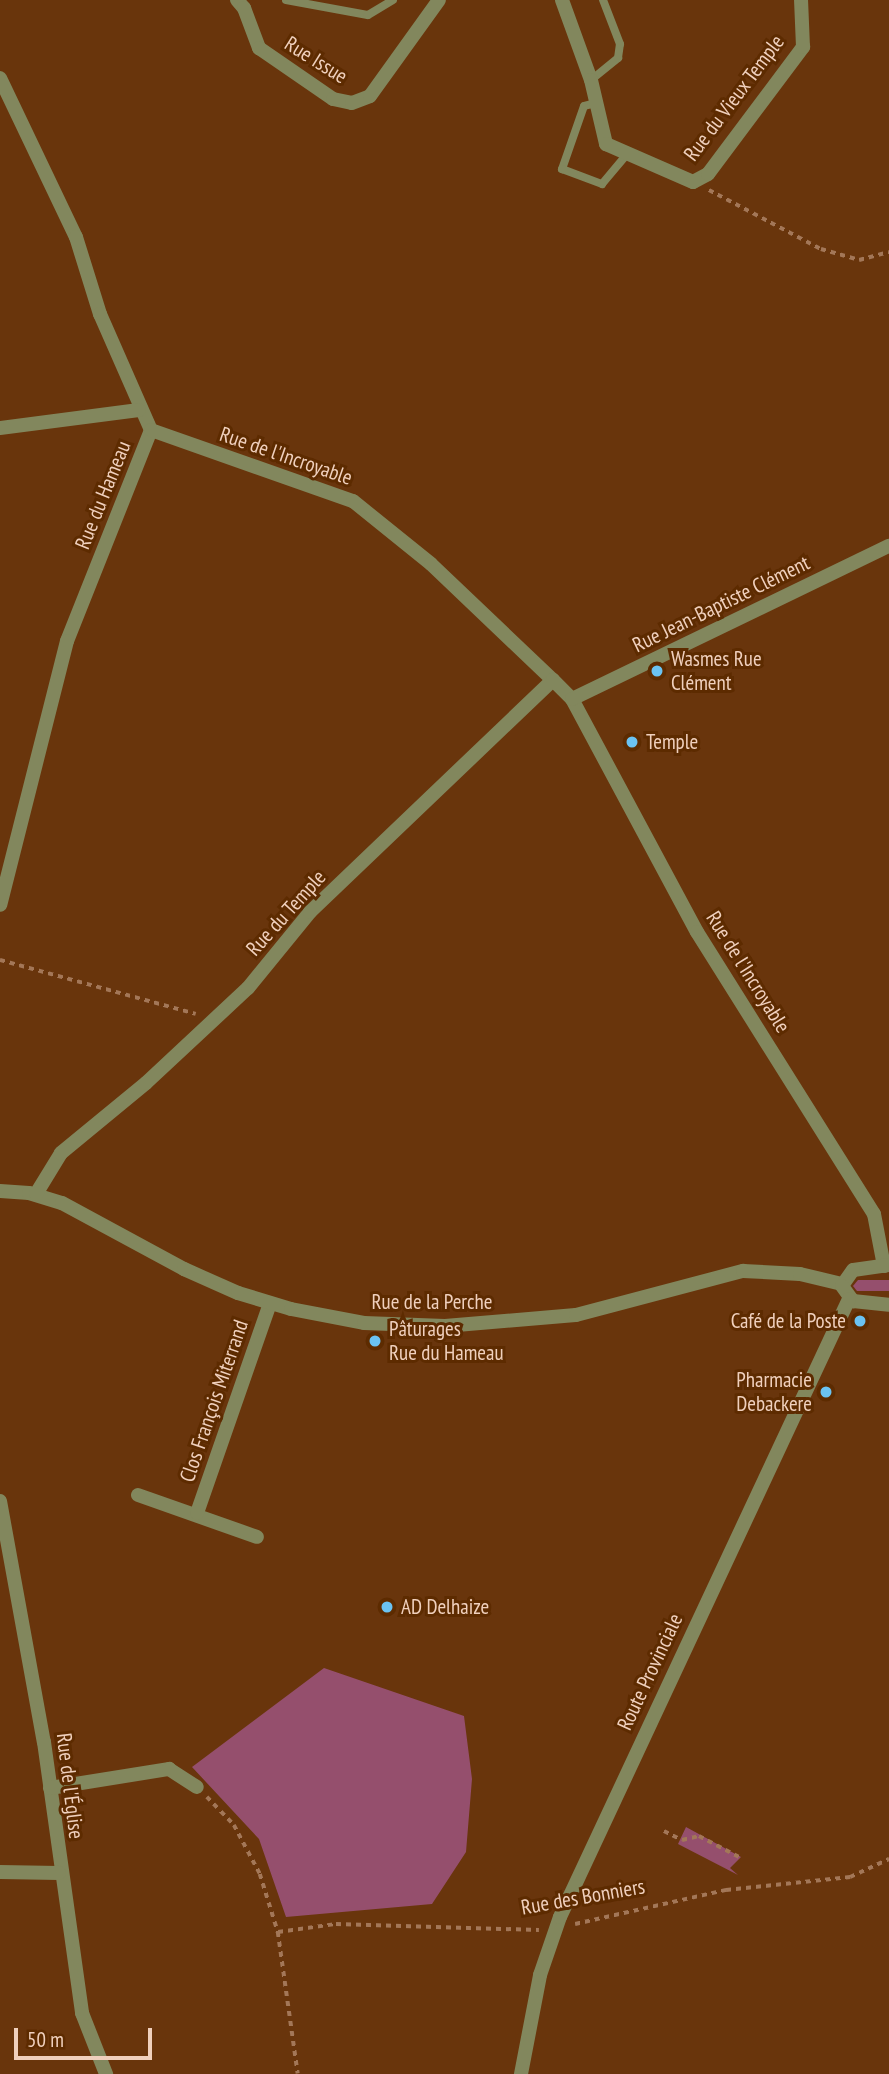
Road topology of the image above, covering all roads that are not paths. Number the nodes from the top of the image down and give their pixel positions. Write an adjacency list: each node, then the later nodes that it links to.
1 (237, 0): 4 (street, Rue Issue)
2 (286, 0): 3 (lane)
3 (393, 0)
4 (439, 0)
5 (562, 0): 9 (street, Rue du Vieux Temple)
6 (604, 0): 9 (lane)
7 (800, 0): 11 (street, Rue du Vieux Temple)
8 (0, 78): 12 (street, Rue du Hameau)
9 (591, 80): 10 (street, Rue du Vieux Temple)
10 (596, 103): 11 (street, Rue du Vieux Temple); 11 (lane)
11 (626, 155)
12 (139, 411): 13 (street); 14 (street, Rue du Hameau)
13 (0, 428)
14 (151, 430): 16 (street, Rue de l'Incroyable); 18 (street, Rue du Hameau)
15 (889, 546): 17 (street, Rue Jean-Baptiste Clément)
16 (553, 681): 17 (street); 20 (street, Rue du Temple)
17 (572, 699): 21 (street, Rue de l'Incroyable)
18 (0, 905)
19 (0, 1191): 20 (street, Rue de la Perche)
20 (36, 1194): 24 (street, Rue de la Perche)
21 (887, 1266): 22 (street)
22 (842, 1284): 23 (street); 24 (street, Rue de la Perche)
23 (849, 1299): 25 (street); 35 (street, Route Provinciale)
24 (270, 1303): 28 (street, Clos François Miterrand)
25 (889, 1305)
26 (138, 1495): 28 (street, Clos François Miterrand)
27 (0, 1501): 31 (street, Rue de l'Église)
28 (197, 1513): 29 (street, Clos François Miterrand)
29 (257, 1537)
30 (197, 1787): 31 (street)
31 (50, 1788): 33 (street, Rue de l'Église)
32 (0, 1872): 33 (street)
33 (60, 1873): 34 (street, Rue de l'Église)
34 (106, 2074)
35 (520, 2074)

